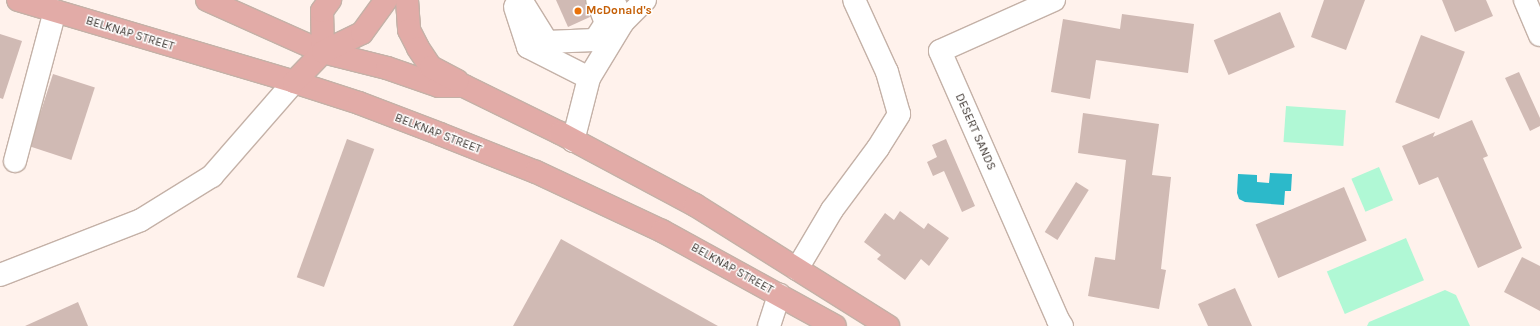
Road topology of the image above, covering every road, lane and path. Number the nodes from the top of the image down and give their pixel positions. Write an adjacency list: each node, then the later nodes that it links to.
1 (18, 0): 14 (main road, BELKNAP STREET)
2 (207, 0): 17 (main road)
3 (330, 0): 17 (main road)
4 (386, 0): 17 (main road)
5 (407, 0): 20 (main road)
6 (512, 0): 18 (street)
7 (521, 0): 8 (street)
8 (597, 0)
9 (613, 0): 15 (street)
10 (644, 0): 15 (street)
11 (854, 0): 23 (street)
12 (1054, 0): 29 (street, DESERT SANDS)
13 (1525, 0): 16 (street)
14 (55, 11): 19 (main road, BELKNAP STREET); 22 (street)
15 (623, 22): 18 (street)
16 (1540, 35)
17 (323, 52): 19 (main road); 20 (main road)
18 (589, 78): 21 (street)
19 (294, 82): 24 (street); 25 (main road, BELKNAP STREET)
20 (464, 86): 21 (main road)
21 (574, 141): 23 (main road)
22 (15, 161)
23 (797, 269): 28 (main road)
24 (0, 275)
25 (779, 295): 26 (street); 27 (main road, BELKNAP STREET)
26 (770, 326)
27 (835, 326)
28 (888, 326)
29 (1062, 326)

